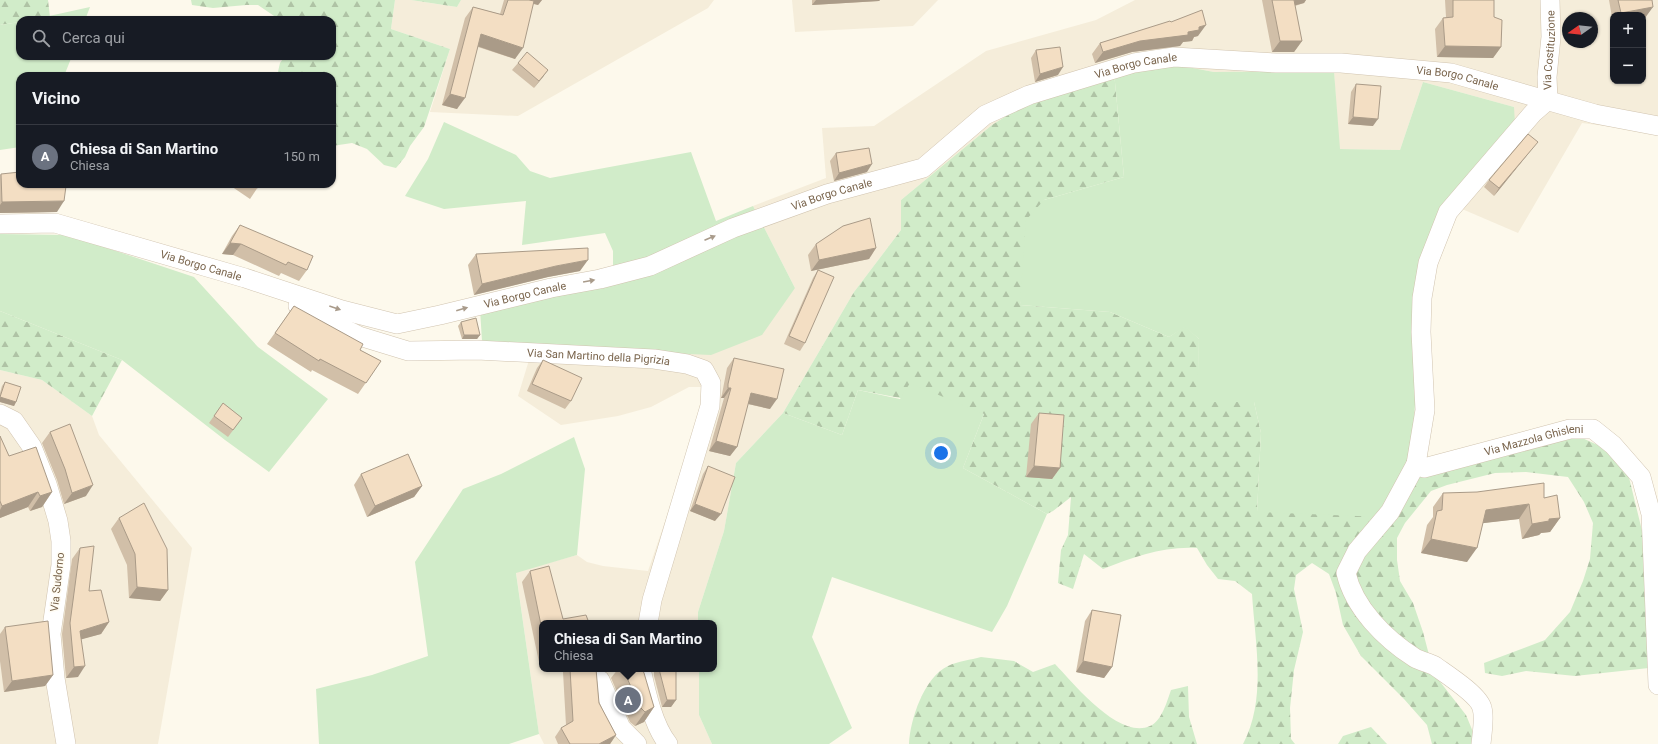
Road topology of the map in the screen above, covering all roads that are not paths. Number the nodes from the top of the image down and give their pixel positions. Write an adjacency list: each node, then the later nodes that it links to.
1 (1550, 0): 2 (street, Via Costituzione)
2 (1548, 100): 3 (street, Via Borgo Canale); 5 (street, Via Borgo Canale, one-way to 2); 7 (street)
3 (1658, 126)
4 (0, 224): 5 (street, Via Borgo Canale)
5 (245, 278): 8 (street, Via San Martino della Pigrizia)
6 (0, 414): 12 (street, Via Sudorno)
7 (1416, 464): 11 (street, Via Mazzola Ghisleni); 15 (street)
8 (649, 620)
9 (642, 672): 14 (street)
10 (600, 680): 13 (street)
11 (1658, 685)
12 (66, 744)
13 (637, 744)
14 (668, 744)
15 (1481, 744)

